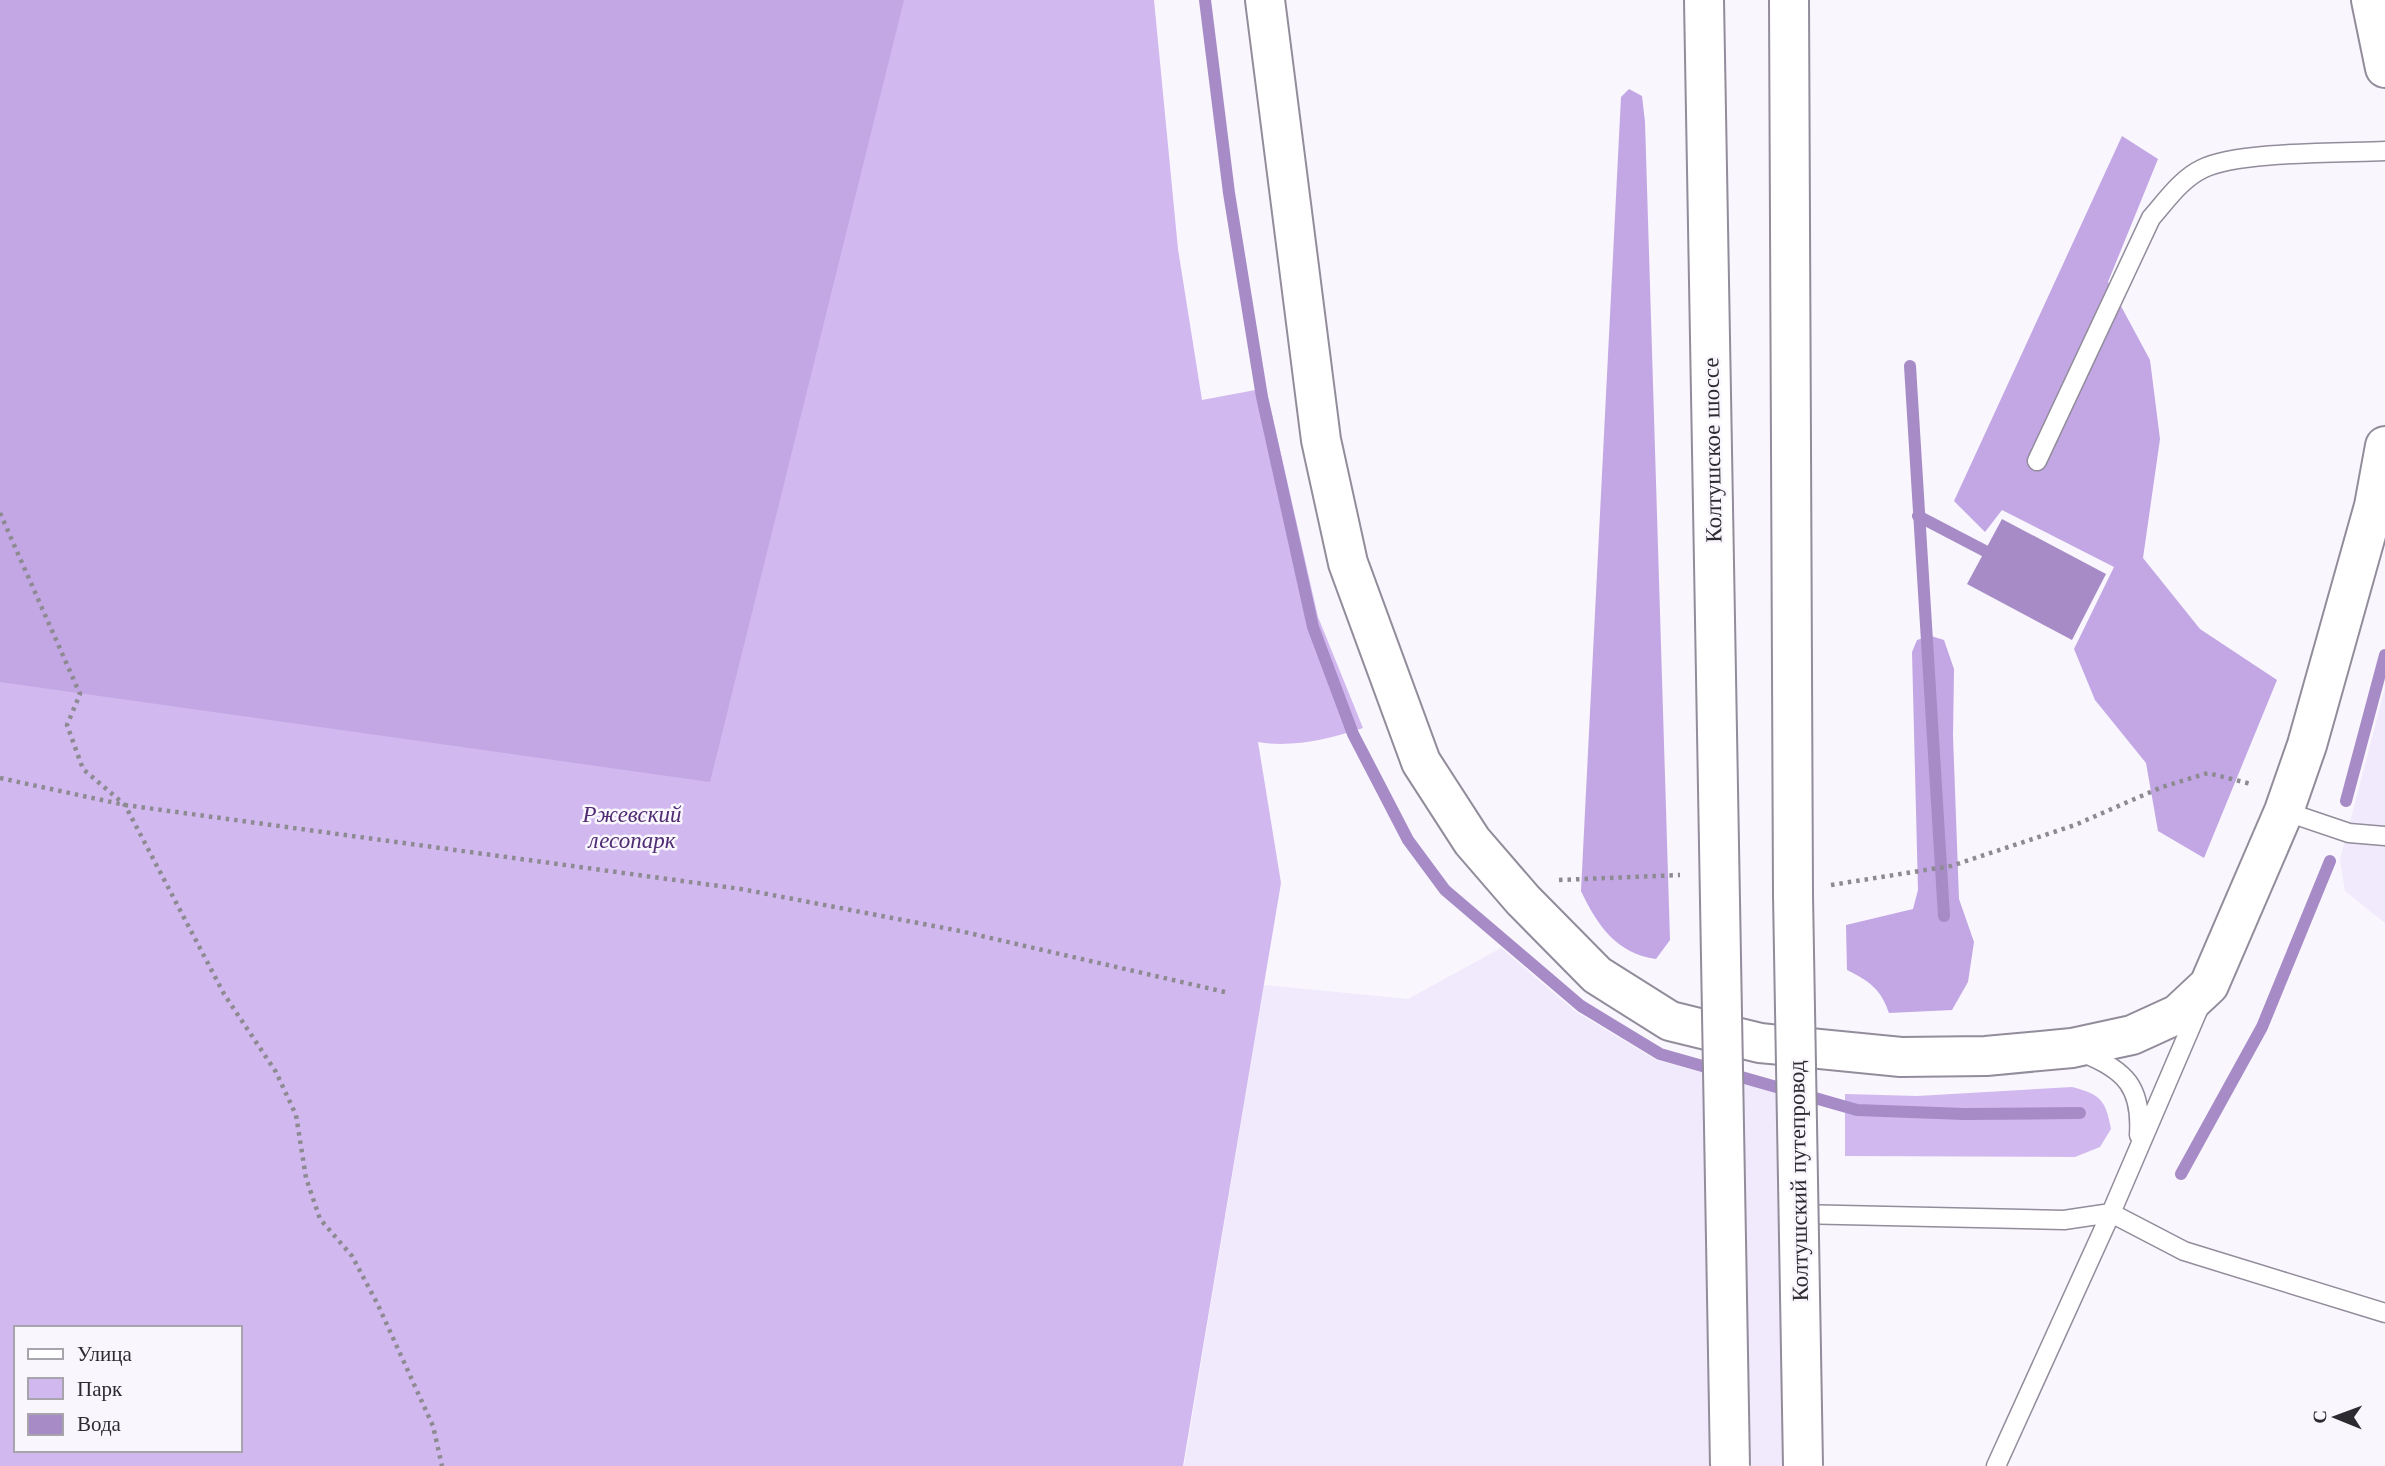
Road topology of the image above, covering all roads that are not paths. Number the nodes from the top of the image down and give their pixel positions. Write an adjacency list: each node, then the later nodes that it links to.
1 (1265, 0): 12 (main road)
2 (1704, 0): 17 (main road, Колтушское шоссе, bridge)
3 (1789, 0): 18 (main road, Колтушский путепровод, bridge)
4 (2371, 0): 5 (main road)
5 (2385, 68)
6 (2385, 151): 8 (lane)
7 (2385, 446): 9 (main road)
8 (2037, 461)
9 (2271, 798): 10 (lane); 11 (main road)
10 (2385, 836)
11 (2209, 985): 12 (main road); 13 (lane)
12 (2072, 1048): 13 (lane)
13 (2137, 1153): 15 (lane)
14 (1785, 1213): 15 (lane)
15 (2111, 1213): 16 (lane); 19 (lane)
16 (2385, 1313)
17 (1730, 1466)
18 (1803, 1466)
19 (1996, 1466)

